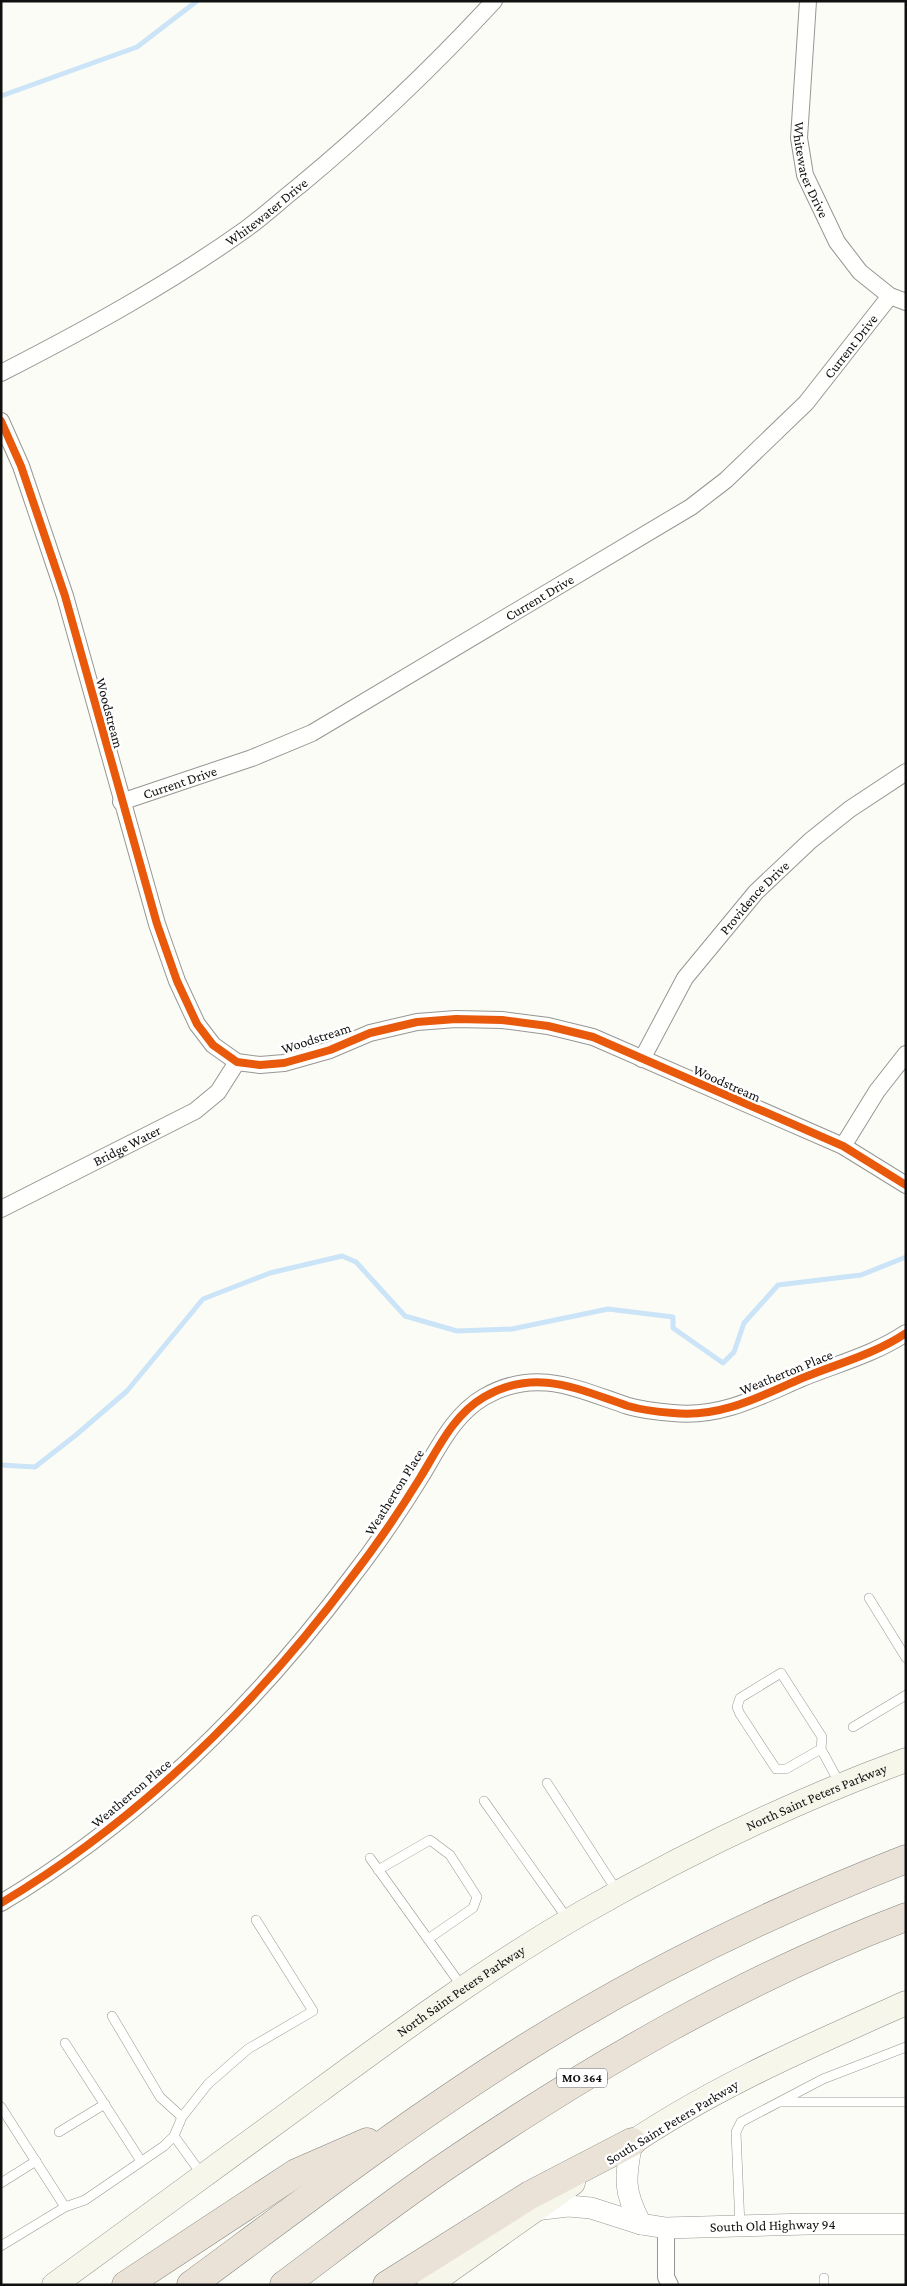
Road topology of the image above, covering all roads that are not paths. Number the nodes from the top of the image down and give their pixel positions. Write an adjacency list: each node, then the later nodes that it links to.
1 (494, 1): 5 (street, Whitewater Drive)
2 (808, 1): 3 (street, Whitewater Drive)
3 (890, 296): 4 (street, Whitewater Drive); 8 (street, Current Drive)
4 (906, 302)
5 (1, 373)
6 (1, 421): 8 (street, Woodstream)
7 (906, 772): 10 (street, Providence Drive)
8 (121, 802): 11 (street, Woodstream)
9 (906, 1054): 12 (street)
10 (642, 1059): 11 (street, Woodstream); 12 (street, Woodstream)
11 (237, 1062): 14 (street, Bridge Water)
12 (843, 1146): 13 (street, Woodstream)
13 (906, 1185)
14 (1, 1208)
15 (906, 1332): 29 (street, Weatherton Place)
16 (869, 1598): 17 (lane)
17 (906, 1658)
18 (906, 1695): 19 (lane)
19 (853, 1727)
20 (821, 1749): 20 (lane); 23 (lane)
21 (906, 1760): 23 (main road, North Saint Peters Parkway)
22 (547, 1782): 28 (lane)
23 (841, 1786): 28 (main road, North Saint Peters Parkway)
24 (484, 1802): 32 (lane)
25 (370, 1858): 27 (lane)
26 (906, 1859): 44 (highway)
27 (378, 1870): 33 (lane); 33 (lane)
28 (619, 1893): 32 (main road, North Saint Peters Parkway)
29 (1, 1903)
30 (906, 1917): 62 (highway, MO 364)
31 (256, 1920): 43 (lane)
32 (570, 1921): 34 (main road, North Saint Peters Parkway)
33 (428, 1939): 34 (lane)
34 (463, 1988): 50 (main road, North Saint Peters Parkway)
35 (906, 2003): 47 (main road, South Saint Peters Parkway)
36 (112, 2016): 43 (lane)
37 (65, 2043): 41 (lane)
38 (906, 2047): 39 (lane)
39 (780, 2102): 40 (lane); 56 (lane)
40 (906, 2102)
41 (105, 2104): 45 (lane); 48 (lane)
42 (1, 2107): 49 (lane)
43 (182, 2116): 46 (lane)
44 (414, 2121): 60 (highway); 61 (highway)
45 (59, 2132)
46 (174, 2136): 48 (lane); 50 (lane)
47 (632, 2142): 53 (main road, South Saint Peters Parkway); 54 (street); 63 (highway)
48 (141, 2160): 52 (lane)
49 (36, 2161): 51 (lane); 52 (lane)
50 (203, 2176): 59 (main road, North Saint Peters Parkway)
51 (1, 2183)
52 (65, 2207): 58 (lane)
53 (535, 2210): 54 (street, South Old Highway 94); 64 (main road, South Saint Peters Parkway)
54 (641, 2224): 57 (street, South Old Highway 94)
55 (906, 2224): 56 (street, South Old Highway 94)
56 (740, 2226): 57 (street, South Old Highway 94)
57 (666, 2228): 65 (street)
58 (1, 2246)
59 (54, 2285)
60 (126, 2285)
61 (191, 2285)
62 (284, 2285)
63 (387, 2285)
64 (429, 2285)
65 (670, 2285)

